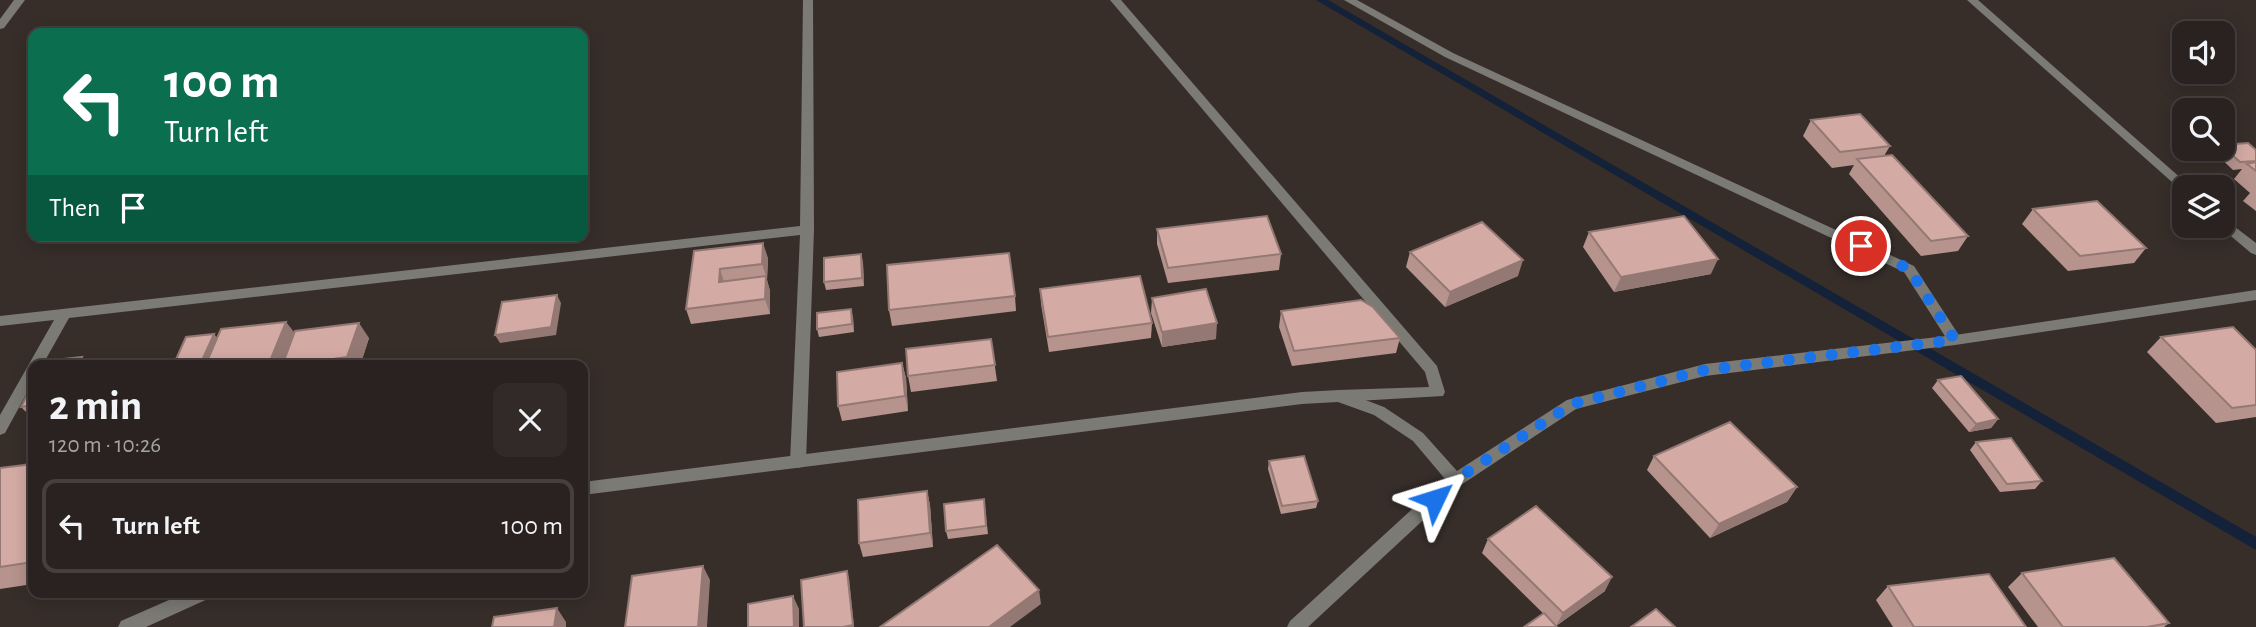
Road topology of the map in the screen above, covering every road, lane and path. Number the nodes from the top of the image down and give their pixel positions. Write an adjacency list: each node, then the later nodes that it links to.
1 (20, 0): 6 (street)
2 (808, 0): 8 (street)
3 (1115, 0): 17 (street)
4 (1349, 0): 14 (street)
5 (1972, 0): 7 (street)
6 (0, 26)
7 (2172, 176)
8 (807, 230): 12 (street); 19 (street)
9 (2235, 232): 10 (street)
10 (2256, 250)
11 (2256, 295): 14 (street)
12 (64, 314): 13 (street); 15 (street)
13 (0, 321)
14 (1955, 340): 20 (street)
15 (38, 360)
16 (28, 379): 18 (street)
17 (1339, 396): 19 (street); 20 (street)
18 (0, 429)
19 (798, 462): 21 (street)
20 (1455, 480): 24 (street)
21 (588, 488)
22 (193, 598): 23 (street)
23 (127, 627)
24 (1296, 627)

